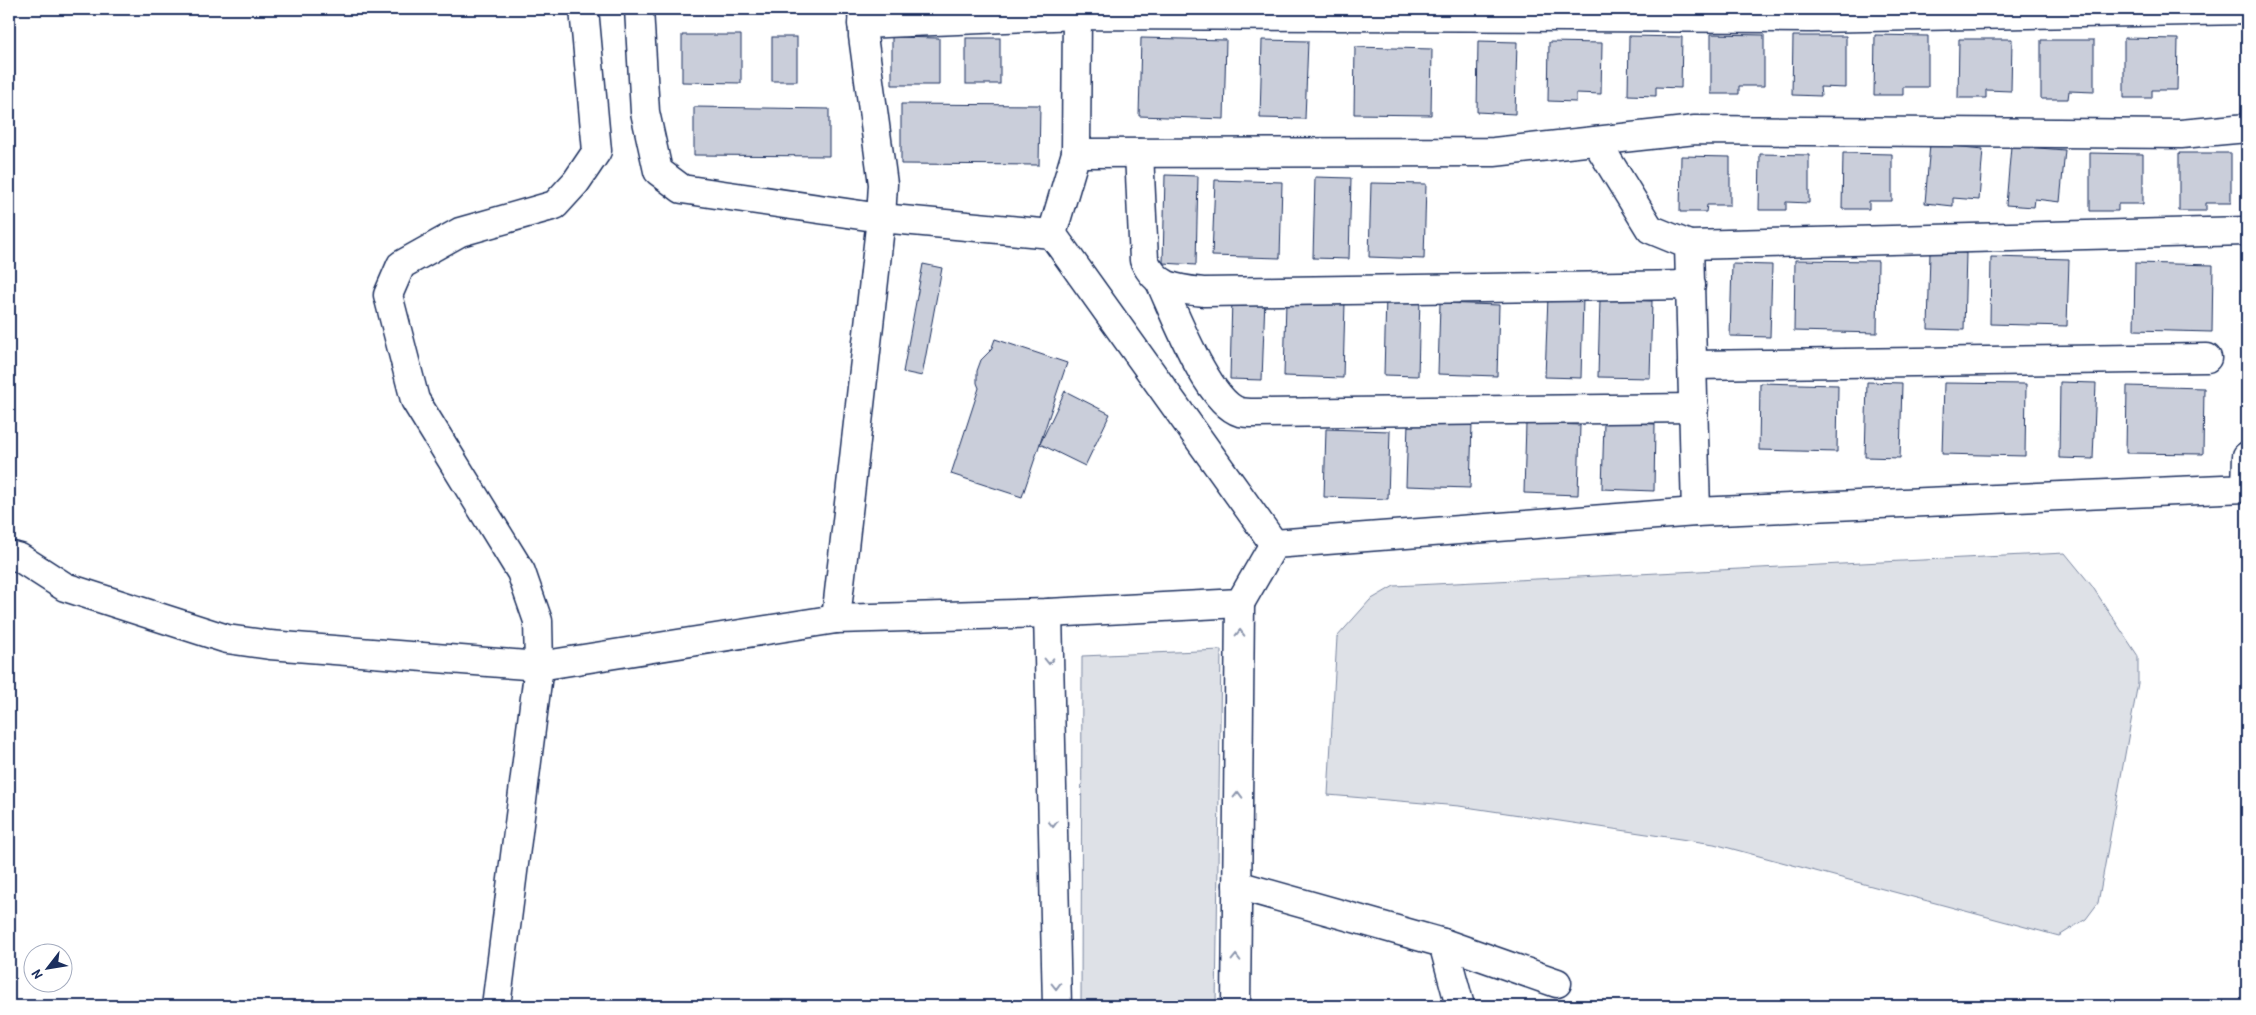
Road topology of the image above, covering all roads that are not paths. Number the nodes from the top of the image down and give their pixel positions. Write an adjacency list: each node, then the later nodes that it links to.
1 (584, 9): 26 (street)
2 (639, 9): 10 (street)
3 (2247, 10): 4 (street)
4 (1077, 12): 5 (street); 9 (street)
5 (862, 16): 10 (street)
6 (2247, 128): 7 (street)
7 (1596, 141): 8 (street); 13 (street)
8 (1139, 153): 9 (street); 14 (street)
9 (1076, 154): 12 (street)
10 (881, 218): 12 (street); 25 (street)
11 (2247, 231): 13 (street)
12 (1052, 234): 21 (street)
13 (1690, 245): 15 (street)
14 (1160, 282): 15 (street); 18 (street)
15 (1690, 285): 17 (street)
16 (2207, 358): 17 (street)
17 (1692, 365): 18 (street)
18 (1694, 408): 20 (street)
19 (2247, 456): 20 (street)
20 (1696, 512): 21 (street)
21 (1274, 544): 23 (street)
22 (9, 555): 26 (street)
23 (1240, 602): 24 (street); 27 (street, one-way to 23)
24 (1048, 613): 25 (street); 31 (street, one-way to 31)
25 (836, 619): 26 (street)
26 (539, 666): 30 (street)
27 (1237, 885): 28 (street); 32 (street, one-way to 27)
28 (1443, 943): 29 (street); 33 (street)
29 (1557, 983)
30 (496, 1006)
31 (1057, 1006)
32 (1236, 1006)
33 (1460, 1006)

